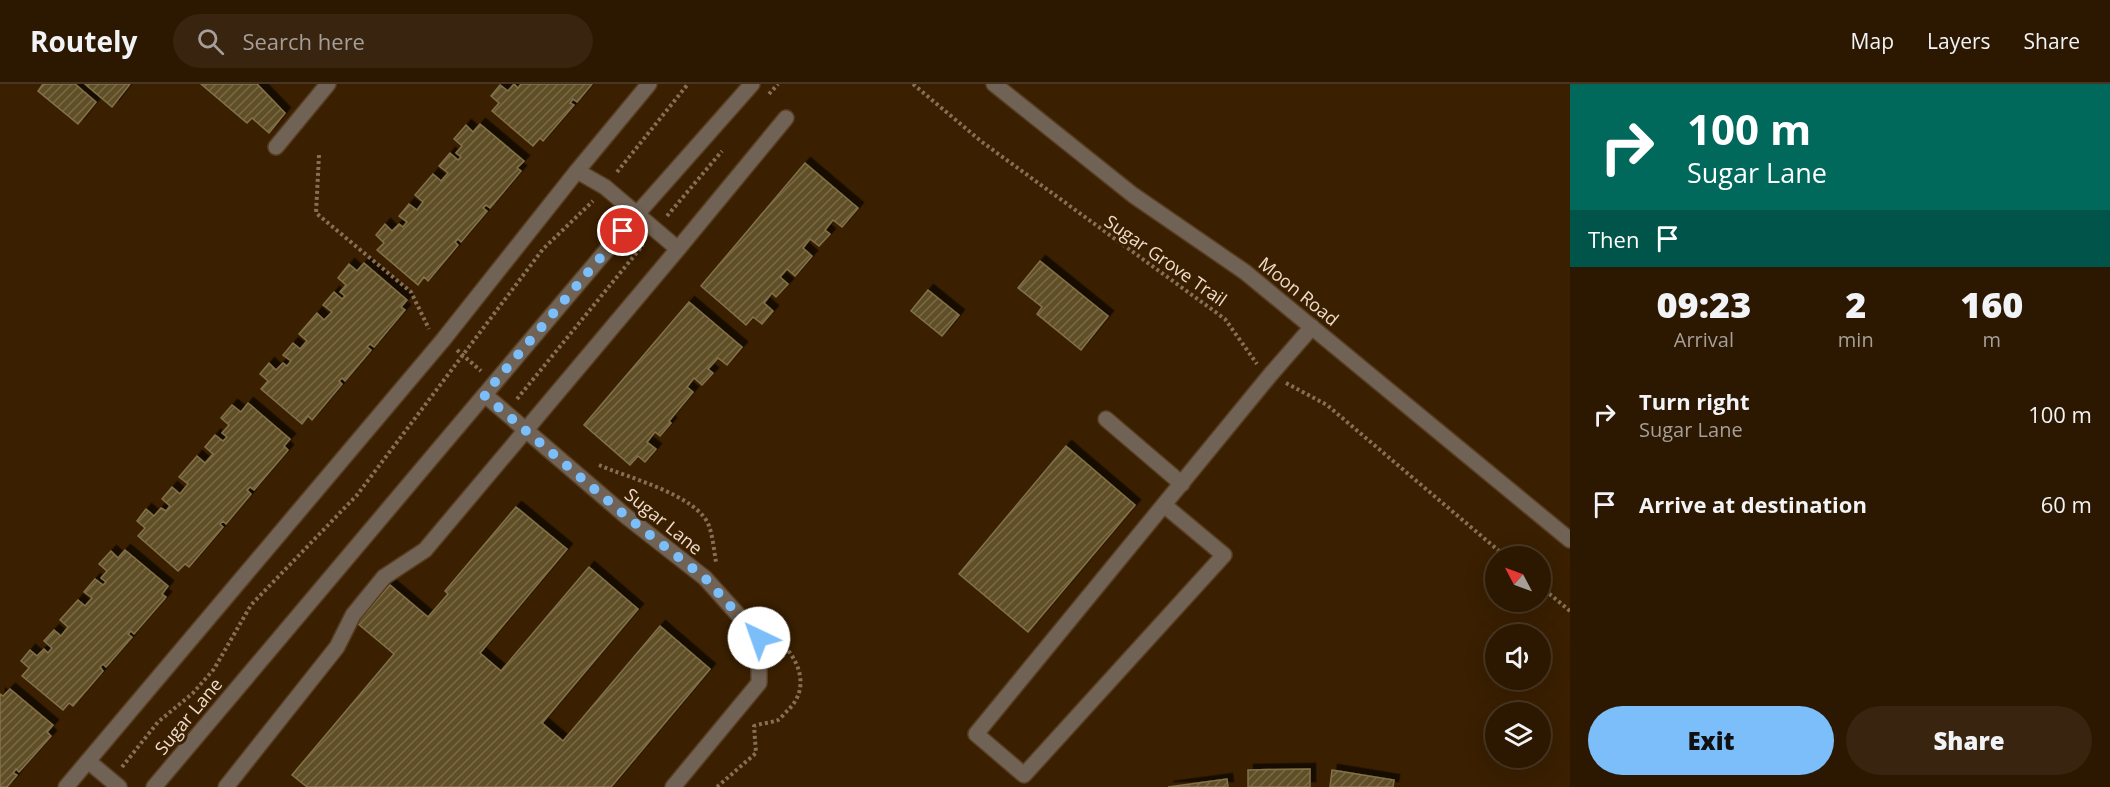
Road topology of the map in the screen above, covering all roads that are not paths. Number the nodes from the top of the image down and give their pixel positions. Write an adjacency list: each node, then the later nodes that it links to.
1 (328, 84): 6 (street)
2 (649, 84): 7 (street)
3 (752, 84): 8 (street, Sugar Lane)
4 (994, 84): 10 (street, Moon Road)
5 (786, 118): 9 (street)
6 (276, 147)
7 (577, 171): 8 (street); 17 (street)
8 (637, 214): 9 (street); 11 (street, Sugar Lane)
9 (678, 249): 13 (street)
10 (1312, 327): 14 (street); 16 (street, Moon Road)
11 (484, 395): 13 (street, Sugar Lane); 20 (street, Sugar Lane)
12 (1106, 419): 14 (street)
13 (525, 430): 21 (street); 22 (street, Sugar Lane)
14 (1182, 484): 15 (street)
15 (1164, 506): 15 (street)
16 (1570, 540)
17 (88, 761): 18 (street); 19 (street)
18 (115, 784)
19 (66, 787)
20 (154, 787)
21 (226, 787)
22 (673, 787)

